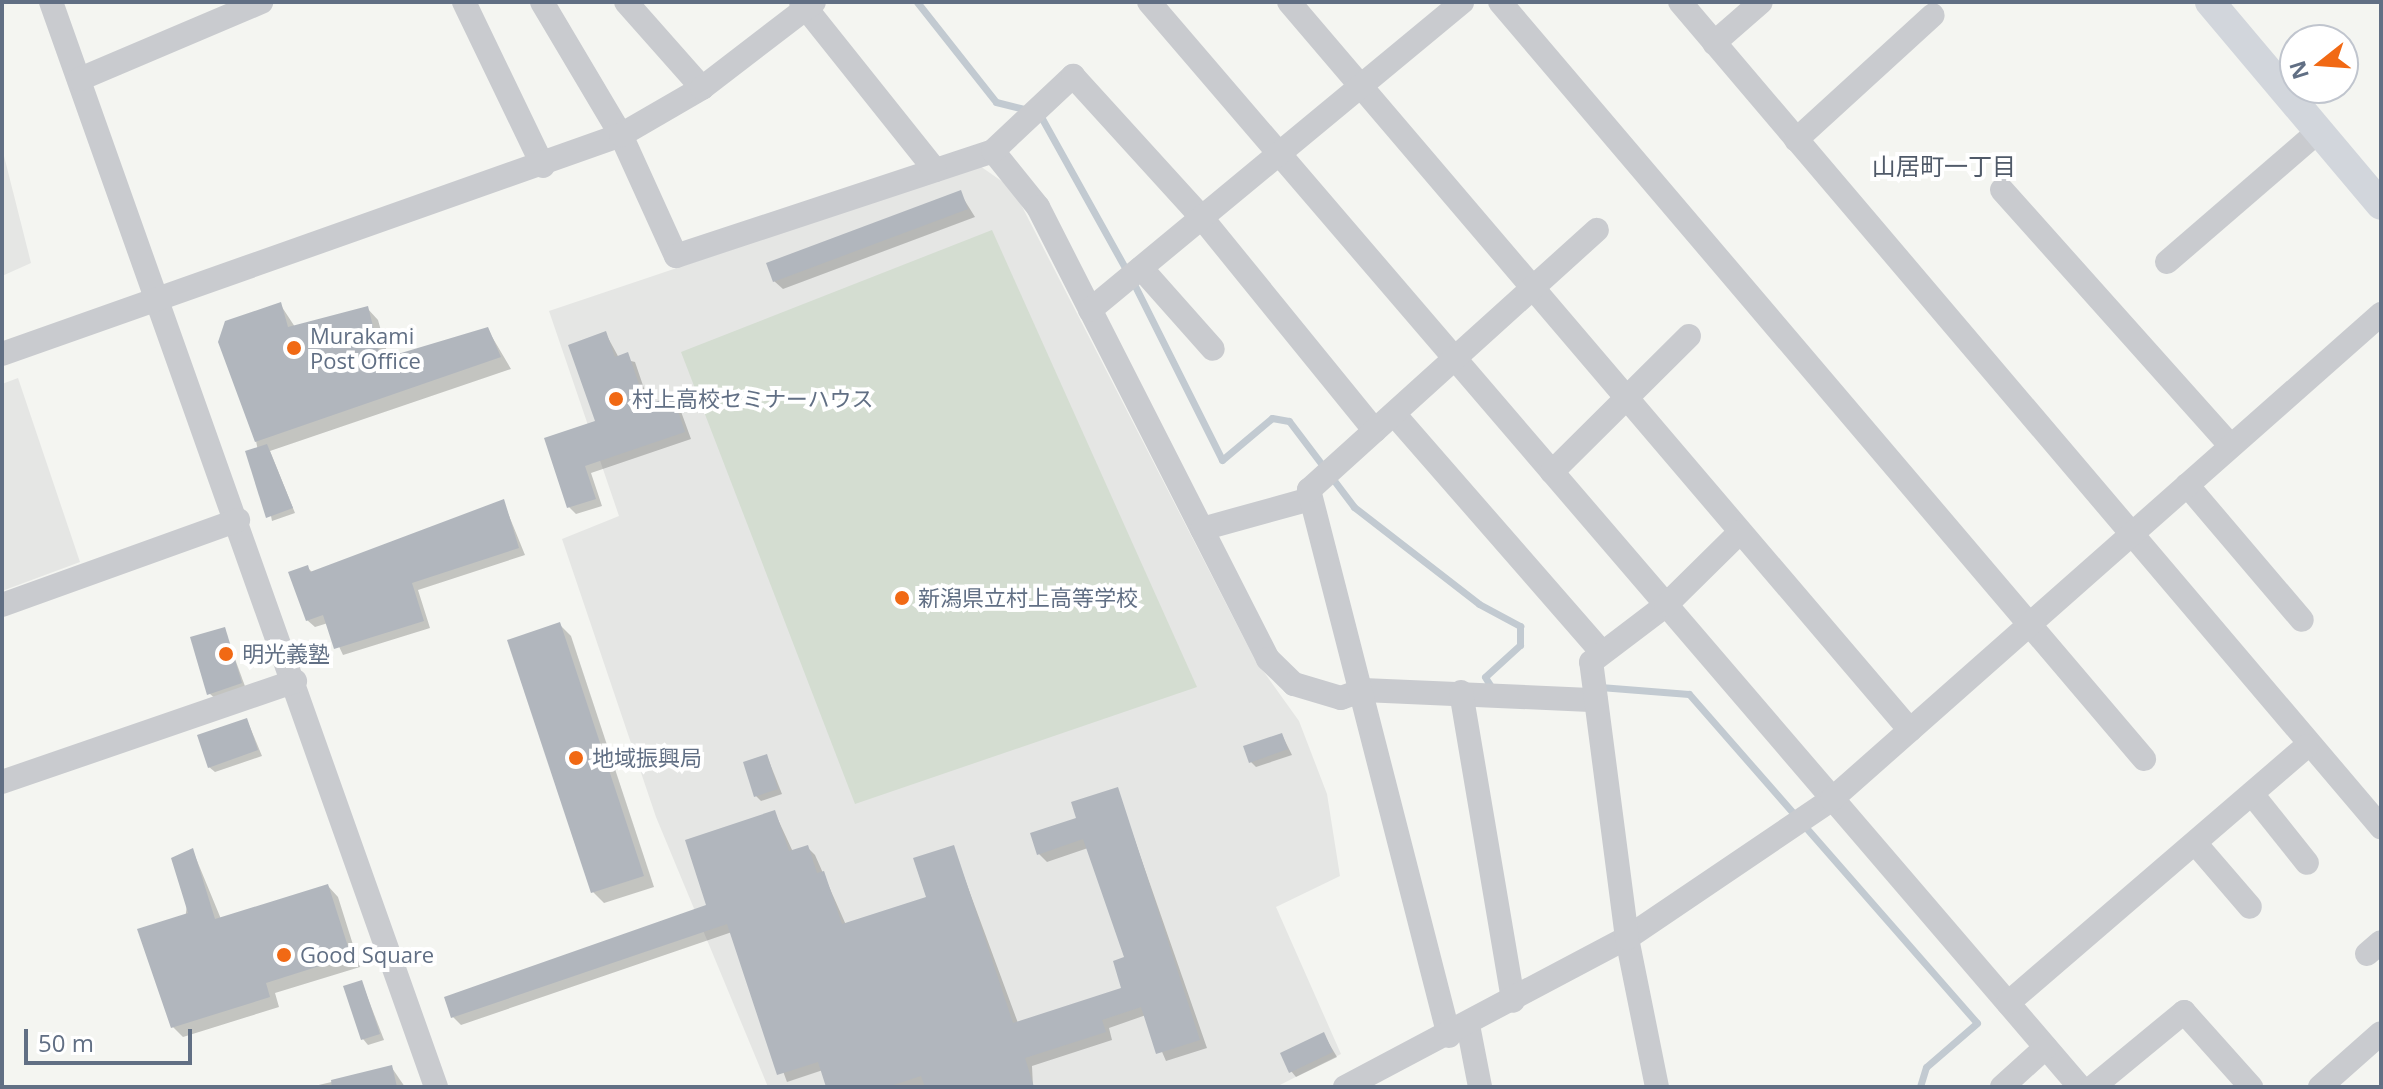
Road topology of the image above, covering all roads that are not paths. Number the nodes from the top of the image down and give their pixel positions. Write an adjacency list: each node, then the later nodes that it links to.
1 (51, 2): 16 (street)
2 (261, 2): 16 (street)
3 (464, 2): 24 (street)
4 (542, 2): 20 (street)
5 (626, 2): 18 (street)
6 (1149, 2): 23 (street)
7 (1289, 2): 17 (street)
8 (1462, 2): 17 (street)
9 (1500, 2): 54 (street)
10 (1680, 2): 15 (street)
11 (1761, 2): 15 (street)
12 (2210, 2): 19 (main road)
13 (807, 4): 18 (street); 25 (street)
14 (1933, 15): 21 (street)
15 (1714, 43): 21 (street)
16 (80, 79): 33 (street)
17 (1360, 87): 23 (street); 32 (street)
18 (702, 88): 20 (street)
19 (2319, 131): 27 (main road); 30 (street)
20 (621, 135): 24 (street); 25 (street)
21 (1796, 140): 50 (street)
22 (993, 151): 25 (street); 28 (street); 34 (street)
23 (1280, 154): 28 (street); 39 (street)
24 (543, 166): 33 (street)
25 (935, 170)
26 (2002, 190): 43 (street)
27 (2376, 190)
28 (1202, 218): 31 (street); 42 (street)
29 (1597, 230): 32 (street)
30 (2167, 262)
31 (1141, 268): 34 (street); 37 (street)
32 (1533, 289): 39 (street); 40 (street)
33 (160, 300): 38 (street); 47 (street)
34 (1090, 310): 48 (street)
35 (2381, 314): 43 (street)
36 (1689, 336): 40 (street)
37 (1213, 349)
38 (2, 354)
39 (1455, 359): 41 (street); 44 (street)
40 (1628, 399): 44 (street); 49 (street)
41 (1394, 414): 42 (street); 55 (street)
42 (1375, 431): 46 (street)
43 (2231, 446): 45 (street)
44 (1552, 472): 52 (street)
45 (2187, 485): 50 (street); 53 (street)
46 (1310, 499): 48 (street); 57 (street)
47 (238, 520): 51 (street); 56 (street)
48 (1202, 529): 57 (street)
49 (1740, 532): 52 (street); 60 (street)
50 (2129, 536): 54 (street); 61 (street)
51 (2, 605)
52 (1666, 605): 55 (street); 65 (street)
53 (2302, 620)
54 (2029, 624): 60 (street); 62 (street)
55 (1601, 651): 59 (street)
56 (295, 681): 63 (street); 77 (street)
57 (1363, 690): 58 (street); 73 (street)
58 (1461, 692): 59 (street); 71 (street)
59 (1596, 700): 70 (street)
60 (1910, 730): 65 (street)
61 (2307, 746): 64 (street); 66 (street)
62 (2144, 759)
63 (2, 782)
64 (2252, 794): 67 (street); 68 (street)
65 (1832, 799): 70 (street); 72 (street)
66 (2381, 827)
67 (2195, 843): 69 (street); 72 (street)
68 (2307, 863)
69 (2250, 907)
70 (1627, 938): 71 (street); 80 (street)
71 (1513, 1001): 73 (street)
72 (2008, 1003): 75 (street)
73 (1458, 1030): 76 (street); 79 (street)
74 (2381, 1033): 85 (street)
75 (2046, 1047): 81 (street); 82 (street)
76 (1391, 1077): 78 (street)
77 (436, 1087)
78 (1345, 1087)
79 (1480, 1087)
80 (1657, 1087)
81 (2002, 1087)
82 (2080, 1087)
83 (2093, 1087): 84 (street)
84 (2251, 1087)
85 (2320, 1087)

